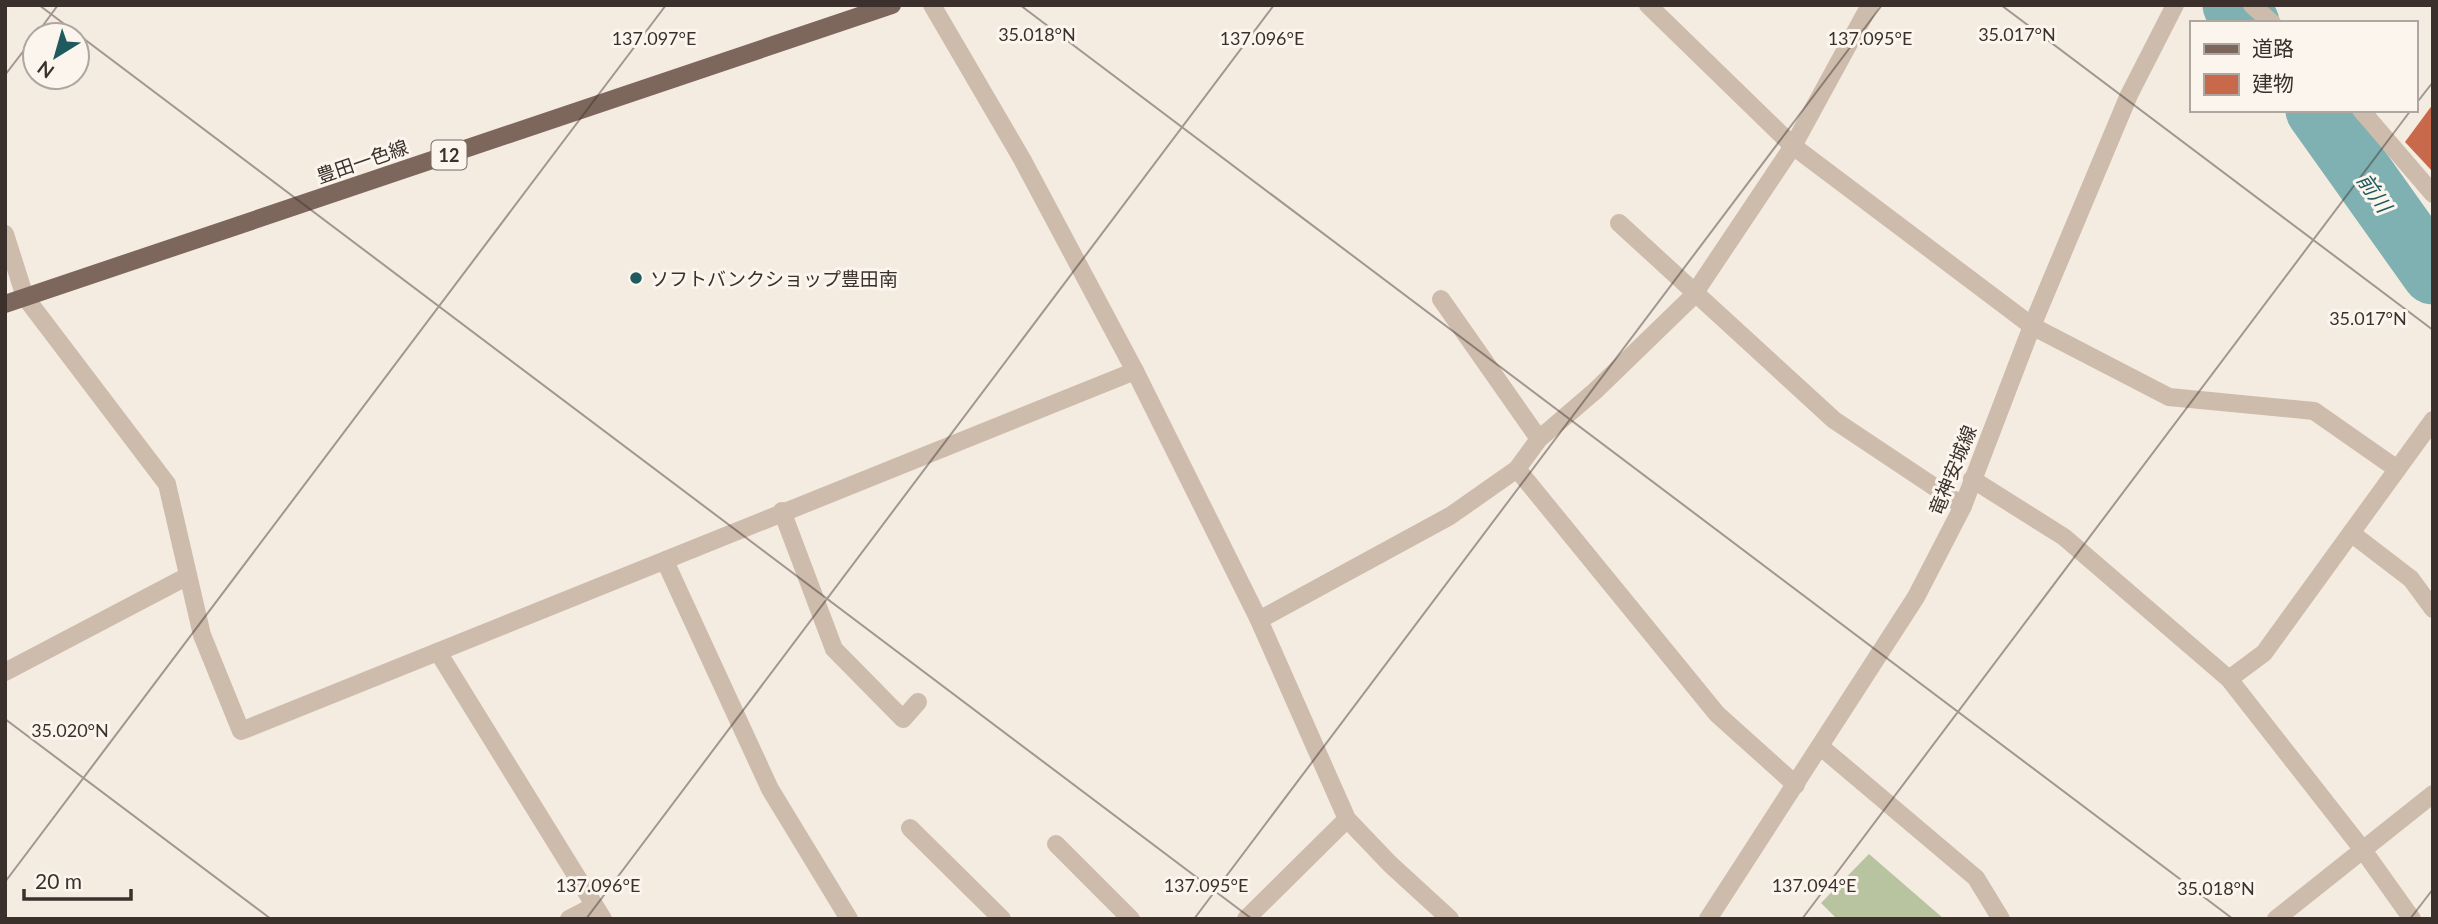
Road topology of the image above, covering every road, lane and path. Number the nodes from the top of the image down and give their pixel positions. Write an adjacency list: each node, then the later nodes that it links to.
1 (892, 5): 14 (main road, 豊田一色線 / 12)
2 (932, 5): 18 (street)
3 (1648, 5): 9 (street)
4 (1870, 5): 9 (street)
5 (2175, 5): 17 (street, 竜神安城線)
6 (2252, 5): 7 (street)
7 (2270, 21)
8 (2363, 112): 10 (street)
9 (1793, 146): 13 (street); 17 (street)
10 (2433, 194)
11 (1619, 223): 13 (street)
12 (5, 234): 14 (street)
13 (1696, 292): 20 (street); 24 (street)
14 (26, 297): 16 (main road, 豊田一色線 / 12); 28 (street)
15 (1441, 299): 20 (street)
16 (5, 304)
17 (2032, 326): 22 (street); 23 (street, 竜神安城線)
18 (1135, 371): 25 (street); 30 (street)
19 (2433, 420): 22 (street)
20 (1539, 439): 21 (street)
21 (1517, 469): 30 (street); 36 (street)
22 (2397, 469): 26 (street)
23 (1972, 479): 24 (street, 竜神安城線); 33 (street)
24 (1963, 506): 35 (street, 竜神安城線)
25 (782, 511): 27 (street); 34 (street)
26 (2351, 533): 29 (street); 33 (street)
27 (666, 561): 31 (street); 44 (street)
28 (186, 577): 31 (street); 32 (street)
29 (2433, 609)
30 (1259, 620): 38 (street)
31 (438, 652): 42 (street)
32 (5, 672)
33 (2229, 679): 41 (street)
34 (919, 702)
35 (1821, 747): 36 (street, 竜神安城線); 50 (street)
36 (1796, 785): 49 (street, 竜神安城線)
37 (2433, 794): 41 (street)
38 (1347, 818): 47 (street); 48 (street)
39 (910, 828): 45 (street)
40 (1056, 844): 46 (street)
41 (2363, 850): 51 (street); 52 (street)
42 (598, 912): 43 (street)
43 (569, 919)
44 (849, 919)
45 (1002, 919)
46 (1131, 919)
47 (1246, 919)
48 (1450, 919)
49 (1709, 919)
50 (2001, 919)
51 (2276, 919)
52 (2412, 919)

